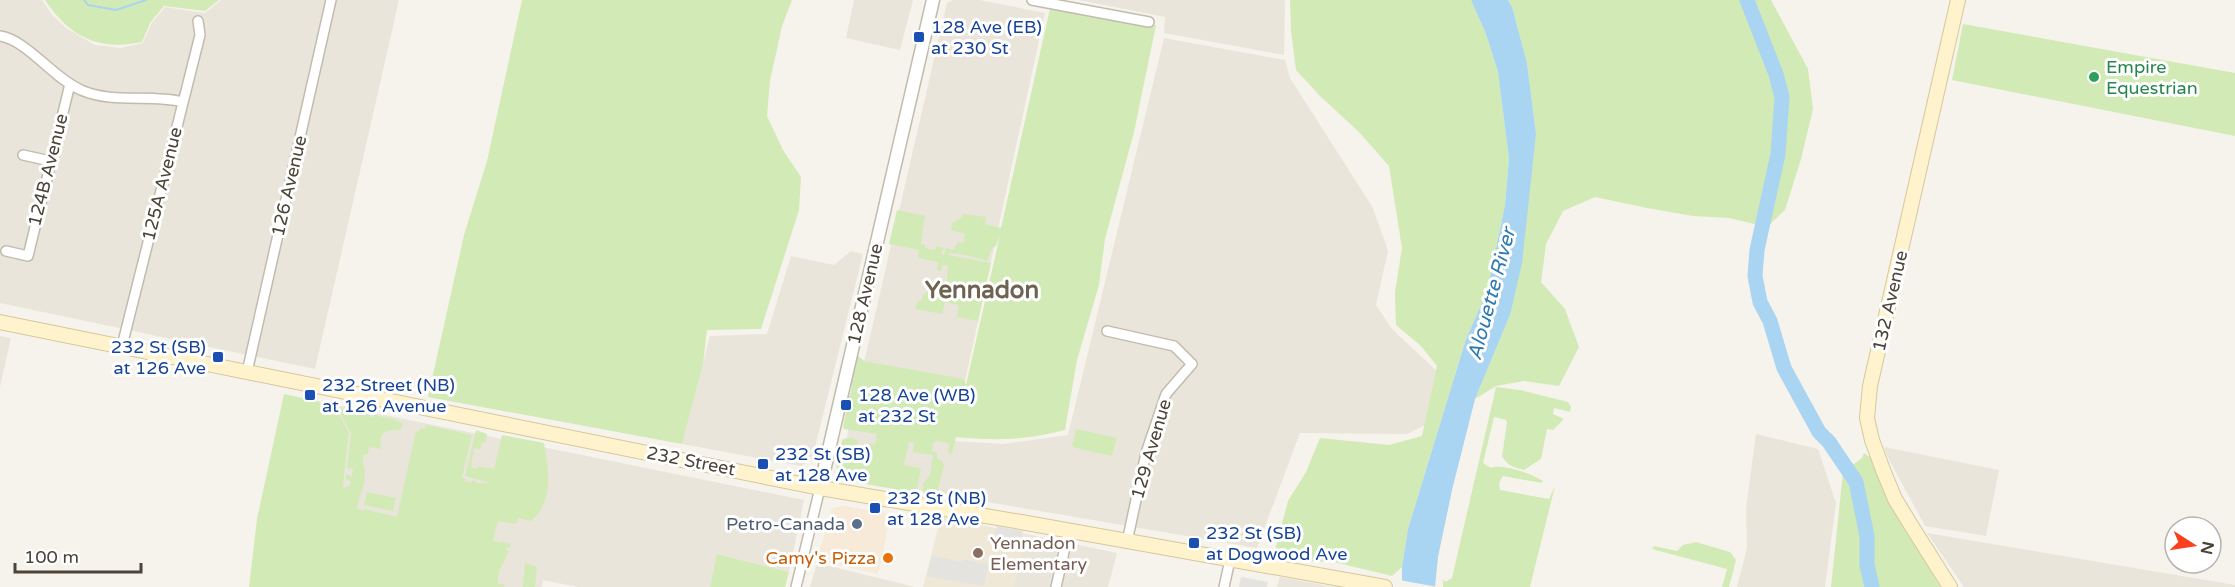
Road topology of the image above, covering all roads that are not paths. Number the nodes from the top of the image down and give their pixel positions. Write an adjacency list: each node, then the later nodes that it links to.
1 (331, 0): 16 (street, 126 Avenue)
2 (933, 0): 17 (street, 128 Avenue)
3 (1032, 0): 6 (street)
4 (1958, 0): 25 (main road, 132 Avenue)
5 (198, 21): 9 (street, 125A Avenue)
6 (1149, 22)
7 (0, 36): 8 (street)
8 (70, 84): 9 (street); 11 (street, 124B Avenue)
9 (183, 102): 15 (street, 125A Avenue)
10 (23, 155): 11 (street)
11 (50, 161): 12 (street, 124B Avenue)
12 (6, 251)
13 (0, 322): 15 (main road, 232 Street)
14 (1107, 331): 19 (street, 129 Avenue)
15 (122, 346): 16 (main road, 232 Street)
16 (247, 372): 17 (main road, 232 Street)
17 (820, 488): 18 (main road, 232 Street); 22 (street, 128 Avenue)
18 (1069, 530): 19 (main road, 232 Street); 23 (street)
19 (1127, 542): 20 (main road, 232 Street)
20 (1230, 560): 21 (main road, 232 Street); 24 (street)
21 (1382, 586)
22 (796, 587)
23 (1056, 587)
24 (1224, 587)
25 (1950, 587)

